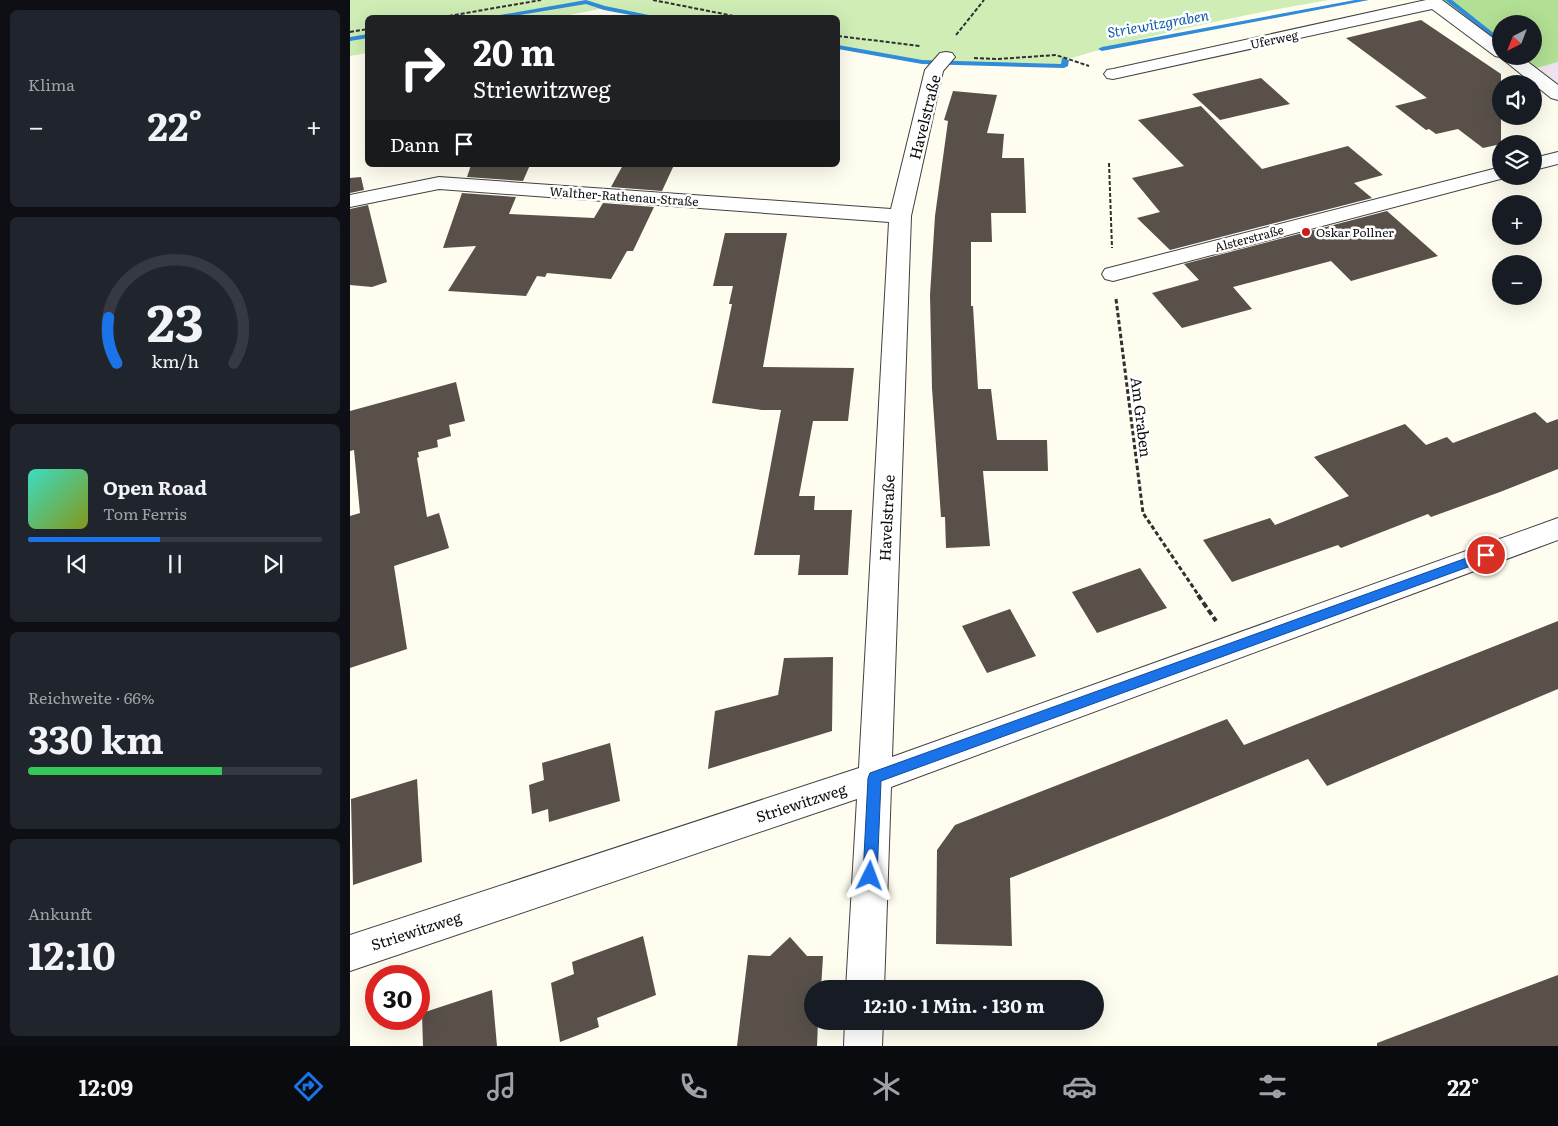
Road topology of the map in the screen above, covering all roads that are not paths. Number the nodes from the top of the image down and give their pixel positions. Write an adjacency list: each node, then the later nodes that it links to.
1 (1492, 45): 4 (street, Uferweg)
2 (940, 63): 10 (street, Havelstraße)
3 (1520, 65): 5 (street)
4 (1113, 74)
5 (1558, 94)
6 (1558, 158): 7 (street)
7 (1542, 162)
8 (1492, 174): 11 (street, Alsterstraße)
9 (350, 201): 10 (street, Walther-Rathenau-Straße)
10 (900, 216): 13 (street, Havelstraße)
11 (1113, 274)
12 (1558, 530): 13 (street, Striewitzweg)
13 (875, 778): 14 (street, Striewitzweg); 15 (street, Havelstraße)
14 (350, 952)
15 (865, 980)
16 (864, 1030): 17 (street)
17 (863, 1046)

